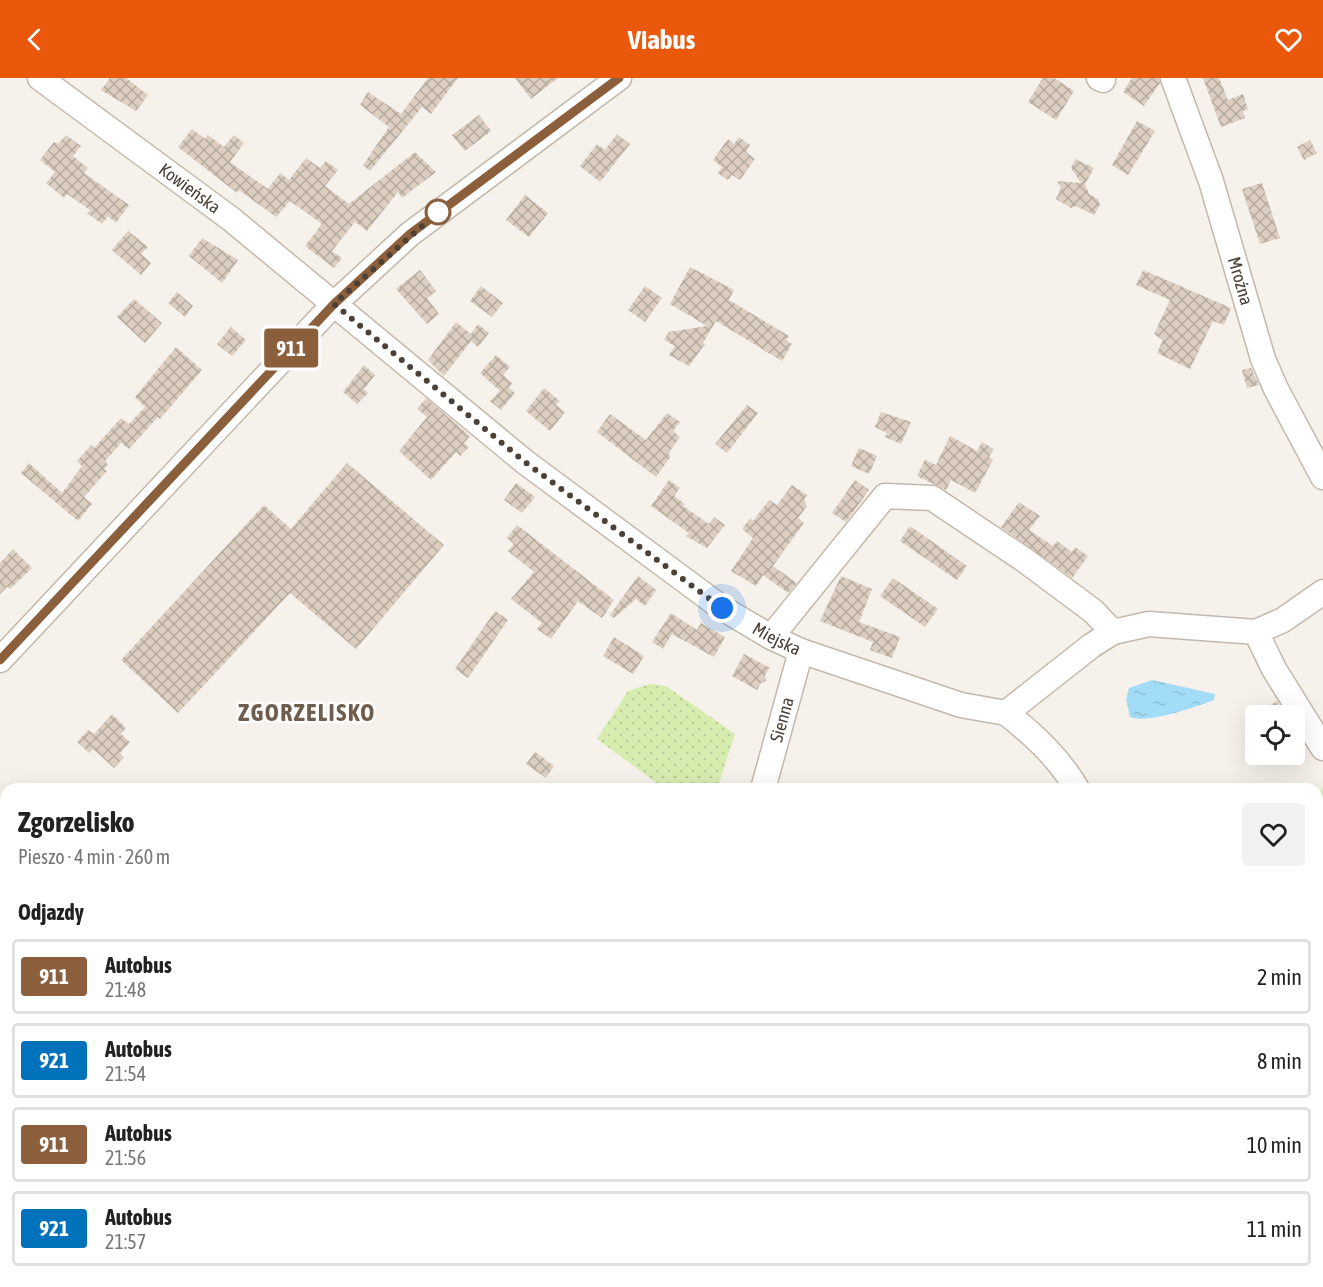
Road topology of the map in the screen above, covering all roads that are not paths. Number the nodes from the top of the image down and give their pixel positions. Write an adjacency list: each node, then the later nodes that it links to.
1 (40, 78): 4 (street, Kowieńska)
2 (619, 78): 4 (street)
3 (1173, 78): 5 (street, Mroźna)
4 (334, 304): 9 (street, Miejska); 11 (street)
5 (1323, 477)
6 (1323, 592): 8 (street)
7 (1113, 632): 8 (street); 9 (street); 12 (street)
8 (1256, 632): 13 (street)
9 (771, 637): 10 (street, Miejska)
10 (801, 651): 12 (street, Miejska); 14 (street, Sienna)
11 (0, 660)
12 (1006, 713): 15 (street)
13 (1323, 748)
14 (765, 783)
15 (1073, 783)

